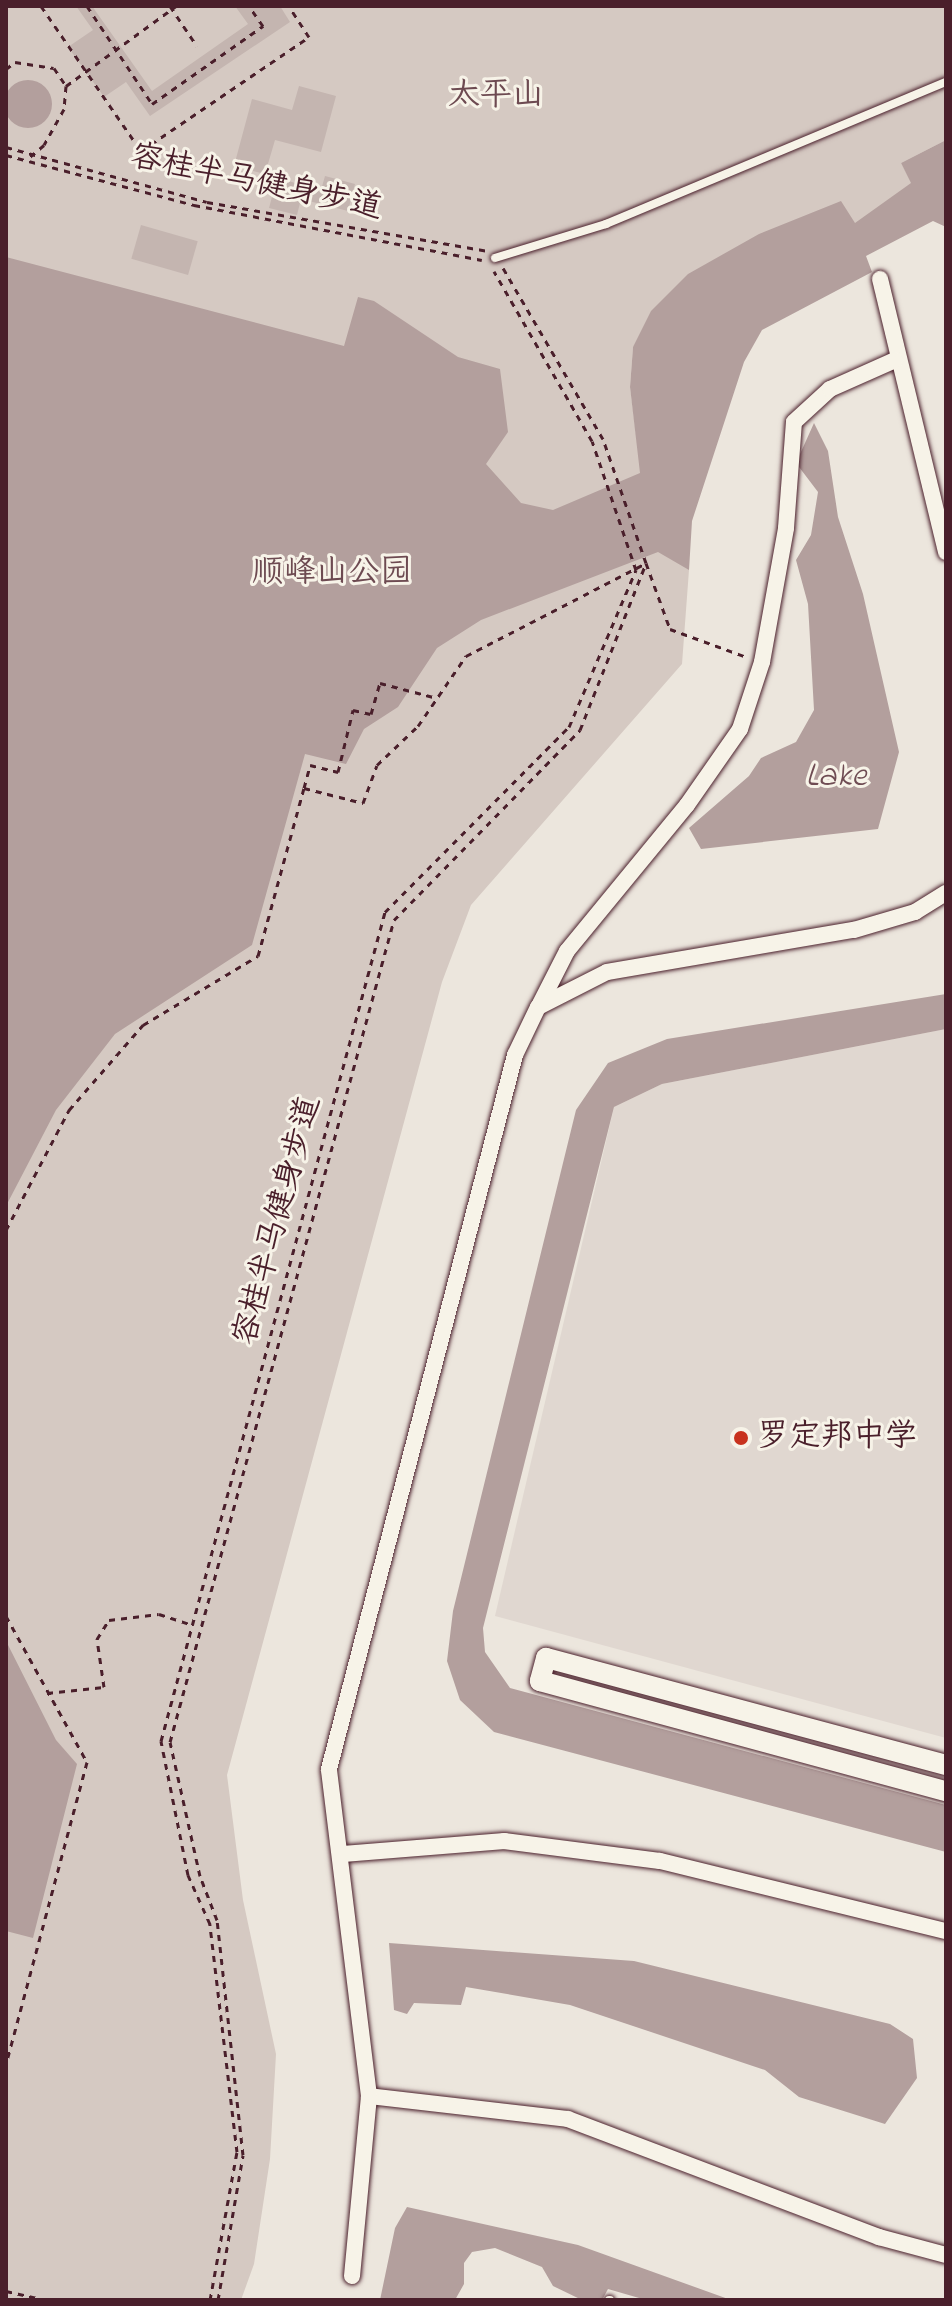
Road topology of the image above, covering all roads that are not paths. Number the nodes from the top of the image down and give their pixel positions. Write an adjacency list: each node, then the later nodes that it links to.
1 (946, 82): 2 (lane)
2 (492, 259)
3 (880, 279): 4 (street)
4 (895, 360): 5 (street); 7 (street)
5 (946, 552)
6 (946, 893): 7 (street)
7 (538, 1007): 10 (street)
8 (946, 1765): 9 (street)
9 (946, 1791)
10 (343, 1854): 11 (street); 12 (street)
11 (946, 1931)
12 (369, 2096): 13 (street); 14 (street)
13 (946, 2255)
14 (352, 2276)

